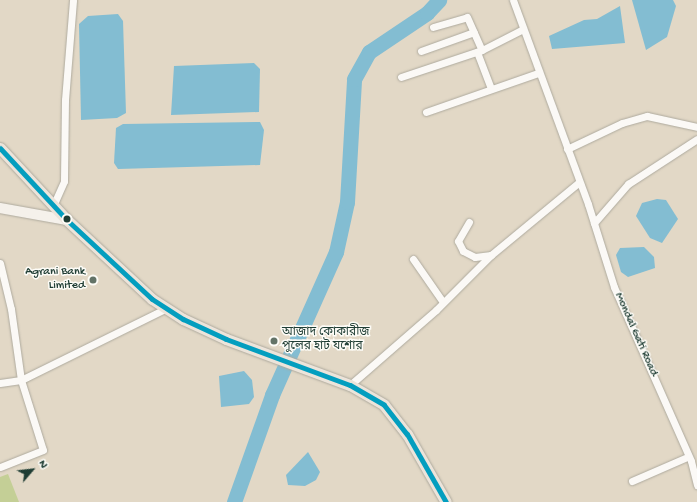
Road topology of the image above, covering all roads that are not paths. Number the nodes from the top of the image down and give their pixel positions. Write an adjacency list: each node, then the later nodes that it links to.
1 (73, 0): 17 (street)
2 (513, 0): 4 (street, Mondal Gati Road)
3 (433, 27): 5 (street)
4 (523, 28): 7 (street); 8 (street, Mondal Gati Road)
5 (474, 32): 6 (street); 7 (street)
6 (421, 51)
7 (480, 51): 9 (street); 10 (street)
8 (538, 73): 10 (street); 15 (street, Mondal Gati Road)
9 (401, 77)
10 (491, 88): 11 (street)
11 (426, 112)
12 (697, 127): 15 (street)
13 (697, 139): 21 (street)
14 (0, 148): 17 (highway)
15 (567, 149): 16 (street, Mondal Gati Road)
16 (578, 183): 21 (street, Mondal Gati Road); 22 (street)
17 (53, 206): 19 (highway)
18 (0, 208): 19 (main road)
19 (67, 220): 26 (highway)
20 (469, 222): 22 (street)
21 (594, 223): 33 (street, Mondal Gati Road)
22 (491, 255): 25 (street)
23 (413, 260): 25 (street)
24 (0, 263): 27 (street)
25 (443, 302): 29 (street)
26 (167, 308): 27 (street); 29 (highway)
27 (21, 380): 28 (street); 31 (street)
28 (0, 383)
29 (350, 385): 34 (highway)
30 (685, 458): 32 (street)
31 (0, 467)
32 (632, 481)
33 (697, 485)
34 (446, 502)

